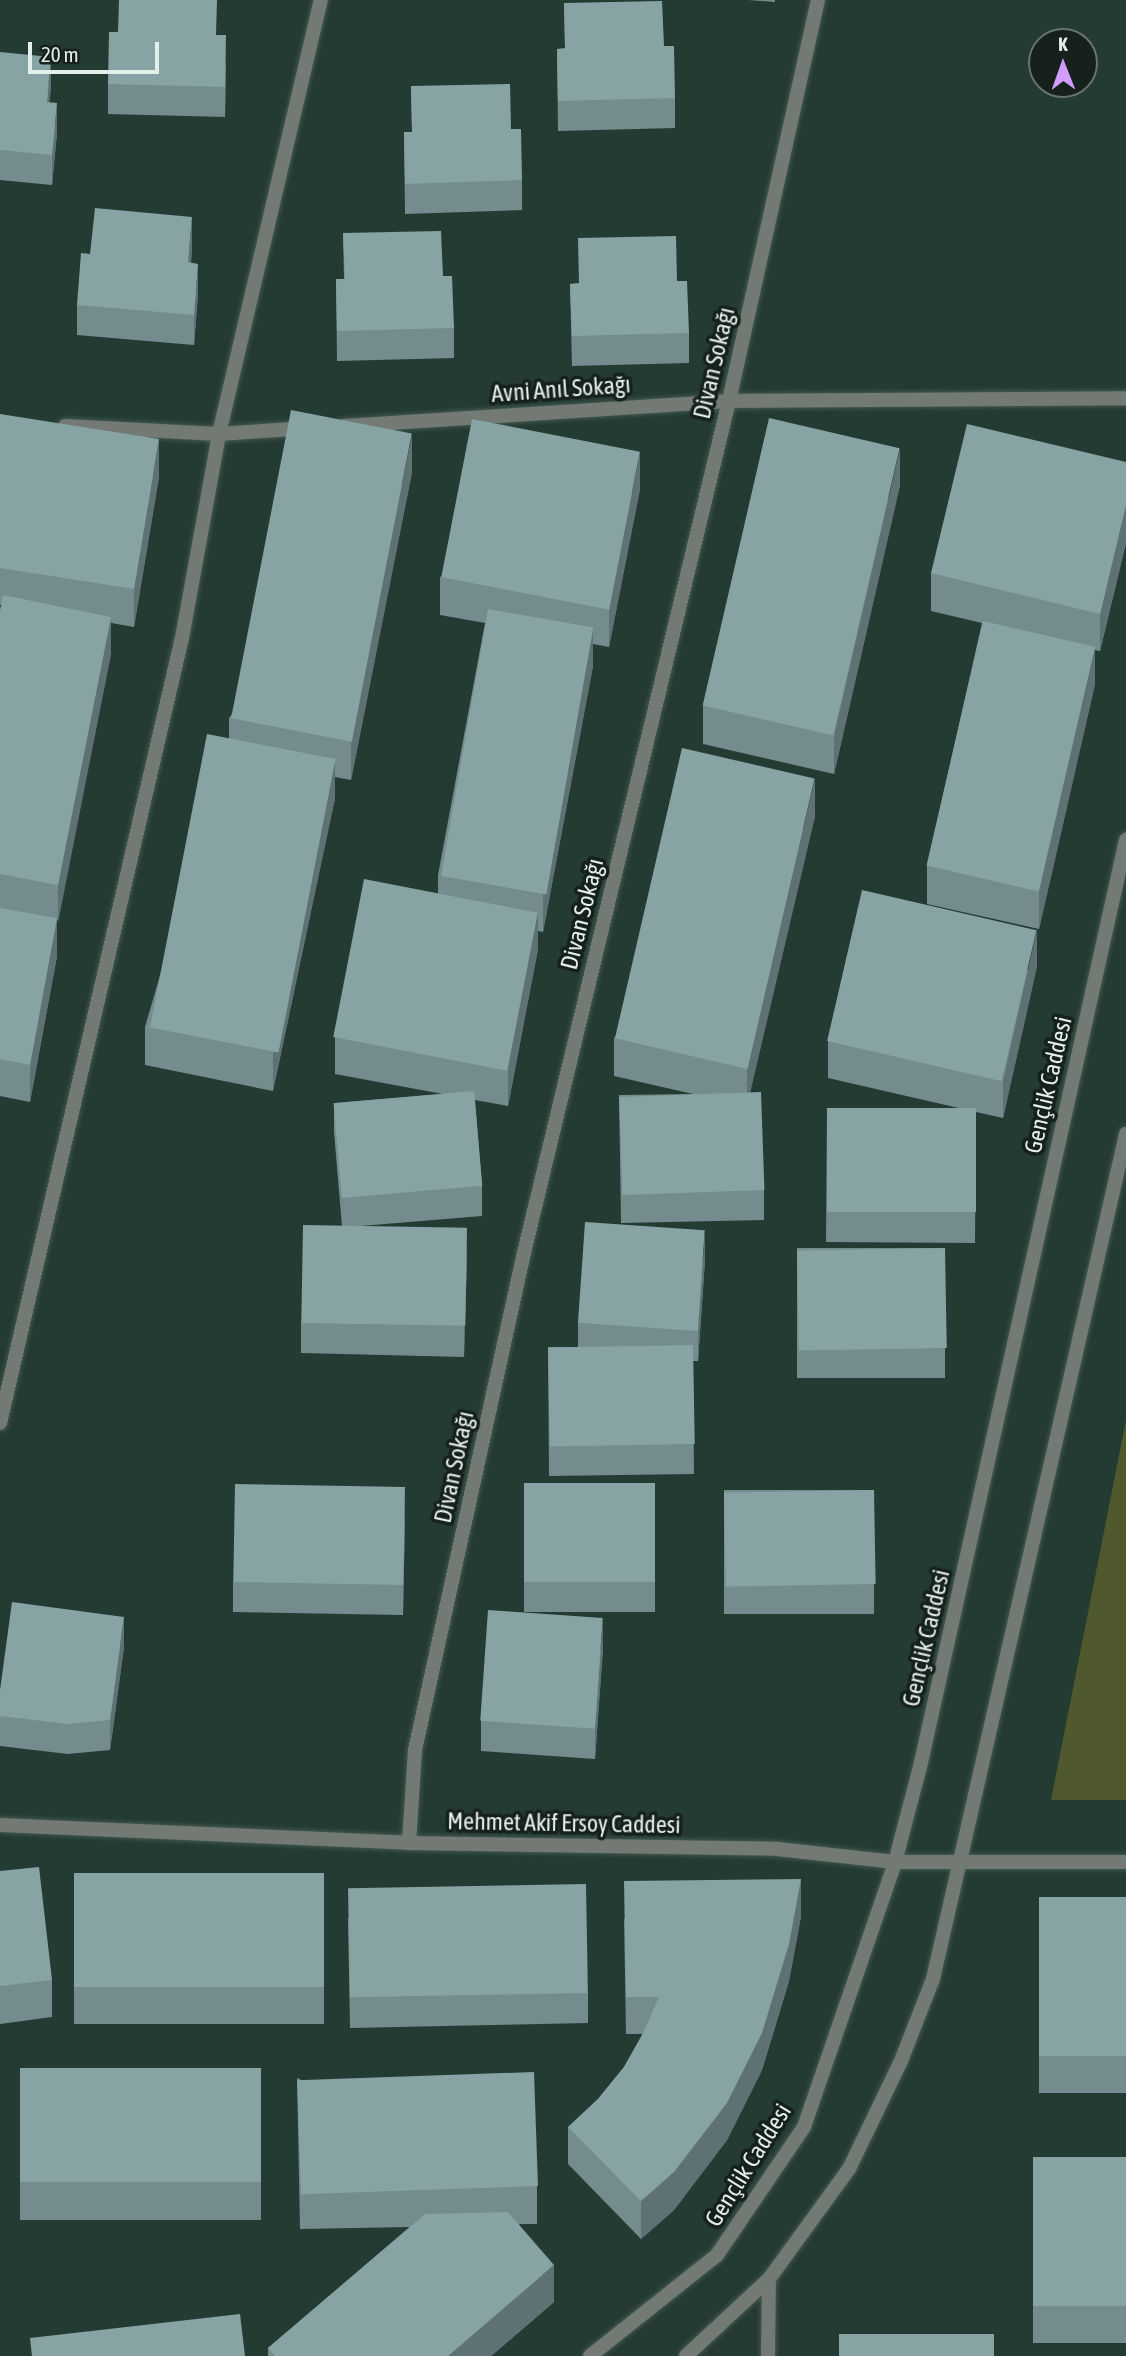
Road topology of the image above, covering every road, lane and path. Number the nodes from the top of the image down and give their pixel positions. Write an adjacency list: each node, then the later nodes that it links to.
1 (321, 0): 6 (street)
2 (818, 0): 4 (street, Divan Sokağı)
3 (1126, 397): 4 (street, Avni Anıl Sokağı)
4 (729, 401): 6 (street, Avni Anıl Sokağı); 11 (street, Divan Sokağı)
5 (55, 426): 6 (street, Avni Anıl Sokağı)
6 (219, 434): 9 (street)
7 (1126, 840): 13 (street, Gençlik Caddesi)
8 (1126, 1134): 12 (street)
9 (0, 1423)
10 (0, 1825): 11 (street, Mehmet Akif Ersoy Caddesi)
11 (408, 1843): 13 (street, Mehmet Akif Ersoy Caddesi)
12 (958, 1861): 13 (street, Mehmet Akif Ersoy Caddesi); 14 (street, Mehmet Akif Ersoy Caddesi); 15 (street)
13 (895, 1862): 16 (street, Gençlik Caddesi)
14 (1126, 1862)
15 (769, 2279): 17 (street); 18 (street)
16 (590, 2356)
17 (686, 2356)
18 (768, 2356)

